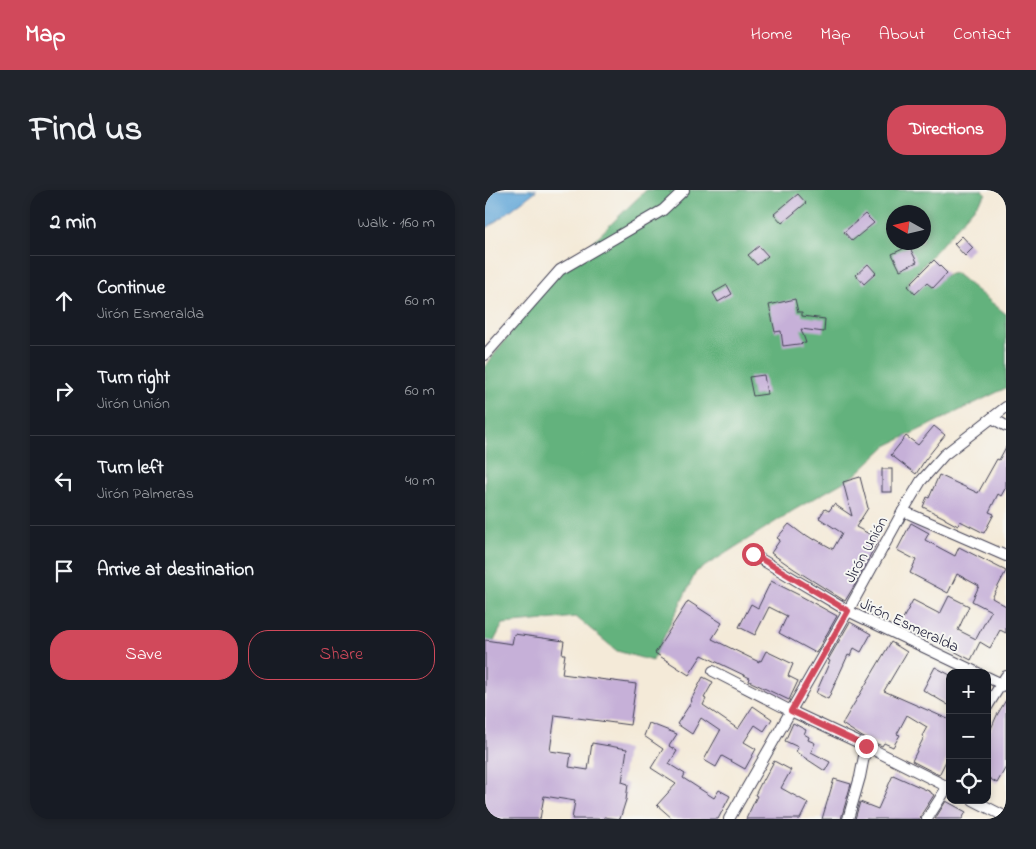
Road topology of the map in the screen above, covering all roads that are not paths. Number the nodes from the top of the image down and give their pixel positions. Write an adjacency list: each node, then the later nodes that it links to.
1 (684, 190): 2 (street)
2 (485, 355)
3 (1006, 407): 4 (street, Jirón Unión)
4 (992, 418): 5 (street); 6 (street, Jirón Unión)
5 (1006, 426)
6 (903, 511): 8 (street); 9 (street, Jirón Unión)
7 (753, 554): 9 (street, Jirón Esmeralda)
8 (1006, 556)
9 (848, 611): 10 (street, Jirón Esmeralda); 15 (street, Jirón Unión)
10 (970, 669)
11 (713, 671): 15 (street)
12 (991, 678): 13 (street)
13 (1005, 682): 14 (street)
14 (991, 701)
15 (791, 711): 16 (street); 21 (street, Jirón Unión)
16 (866, 746): 17 (street); 22 (street)
17 (946, 785)
18 (946, 790): 23 (street)
19 (981, 804): 20 (street)
20 (1006, 817)
21 (729, 819)
22 (848, 819)
23 (927, 819)

